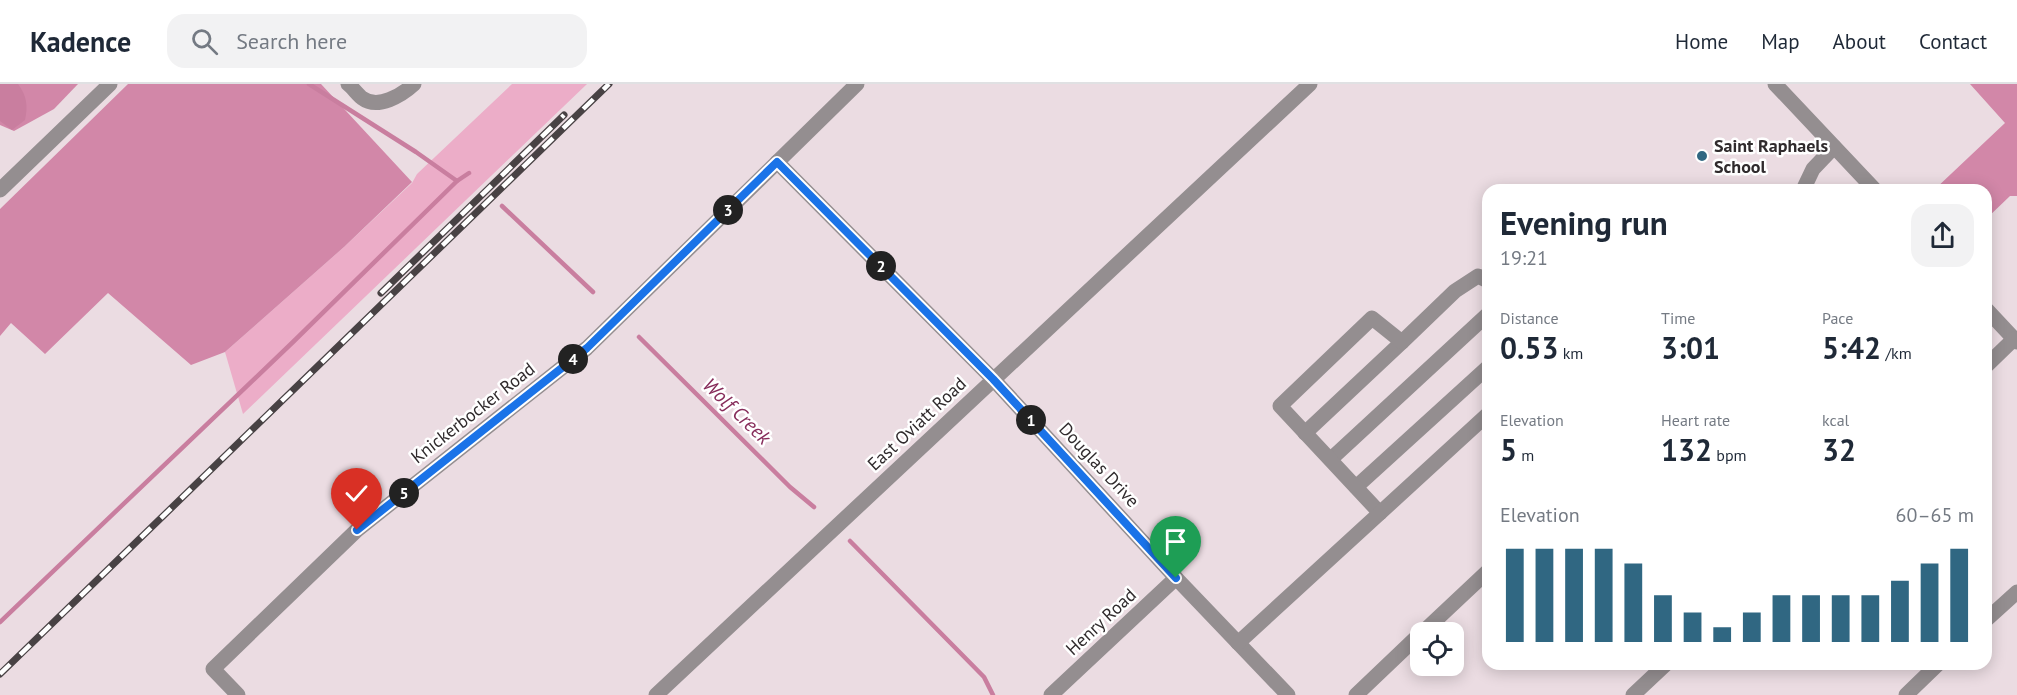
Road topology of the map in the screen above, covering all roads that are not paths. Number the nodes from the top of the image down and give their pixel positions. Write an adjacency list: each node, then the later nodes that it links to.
1 (110, 84): 12 (street)
2 (348, 84): 3 (street)
3 (414, 84)
4 (857, 84): 8 (street, Knickerbocker Road)
5 (1310, 84): 20 (street, East Oviatt Road)
6 (1775, 84): 7 (street)
7 (1834, 147): 10 (street); 11 (street)
8 (777, 162): 20 (street, Douglas Drive); 35 (street, Knickerbocker Road)
9 (0, 168): 12 (street)
10 (1806, 184)
11 (1869, 184)
12 (5, 185)
13 (1482, 278): 17 (street)
14 (1992, 315): 16 (street)
15 (1482, 320): 23 (street)
16 (2016, 341): 18 (street)
17 (1402, 342): 22 (street); 22 (street)
18 (1992, 361)
19 (1482, 372): 24 (street)
20 (993, 379): 27 (street, Douglas Drive); 36 (street, East Oviatt Road)
21 (1482, 420): 25 (street)
22 (1305, 432): 23 (street)
23 (1330, 459): 24 (street)
24 (1356, 487): 25 (street)
25 (1380, 513): 31 (street)
26 (1482, 577): 30 (street)
27 (1176, 578): 31 (street, Douglas Drive); 37 (street, Henry Road)
28 (2017, 592): 29 (street)
29 (1992, 615)
30 (1434, 622)
31 (1238, 643): 38 (street, Douglas Drive)
32 (1410, 644): 39 (street)
33 (1660, 670): 40 (street)
34 (1932, 670): 41 (street)
35 (238, 695)
36 (656, 695)
37 (1052, 695)
38 (1288, 695)
39 (1356, 695)
40 (1633, 695)
41 (1906, 695)

